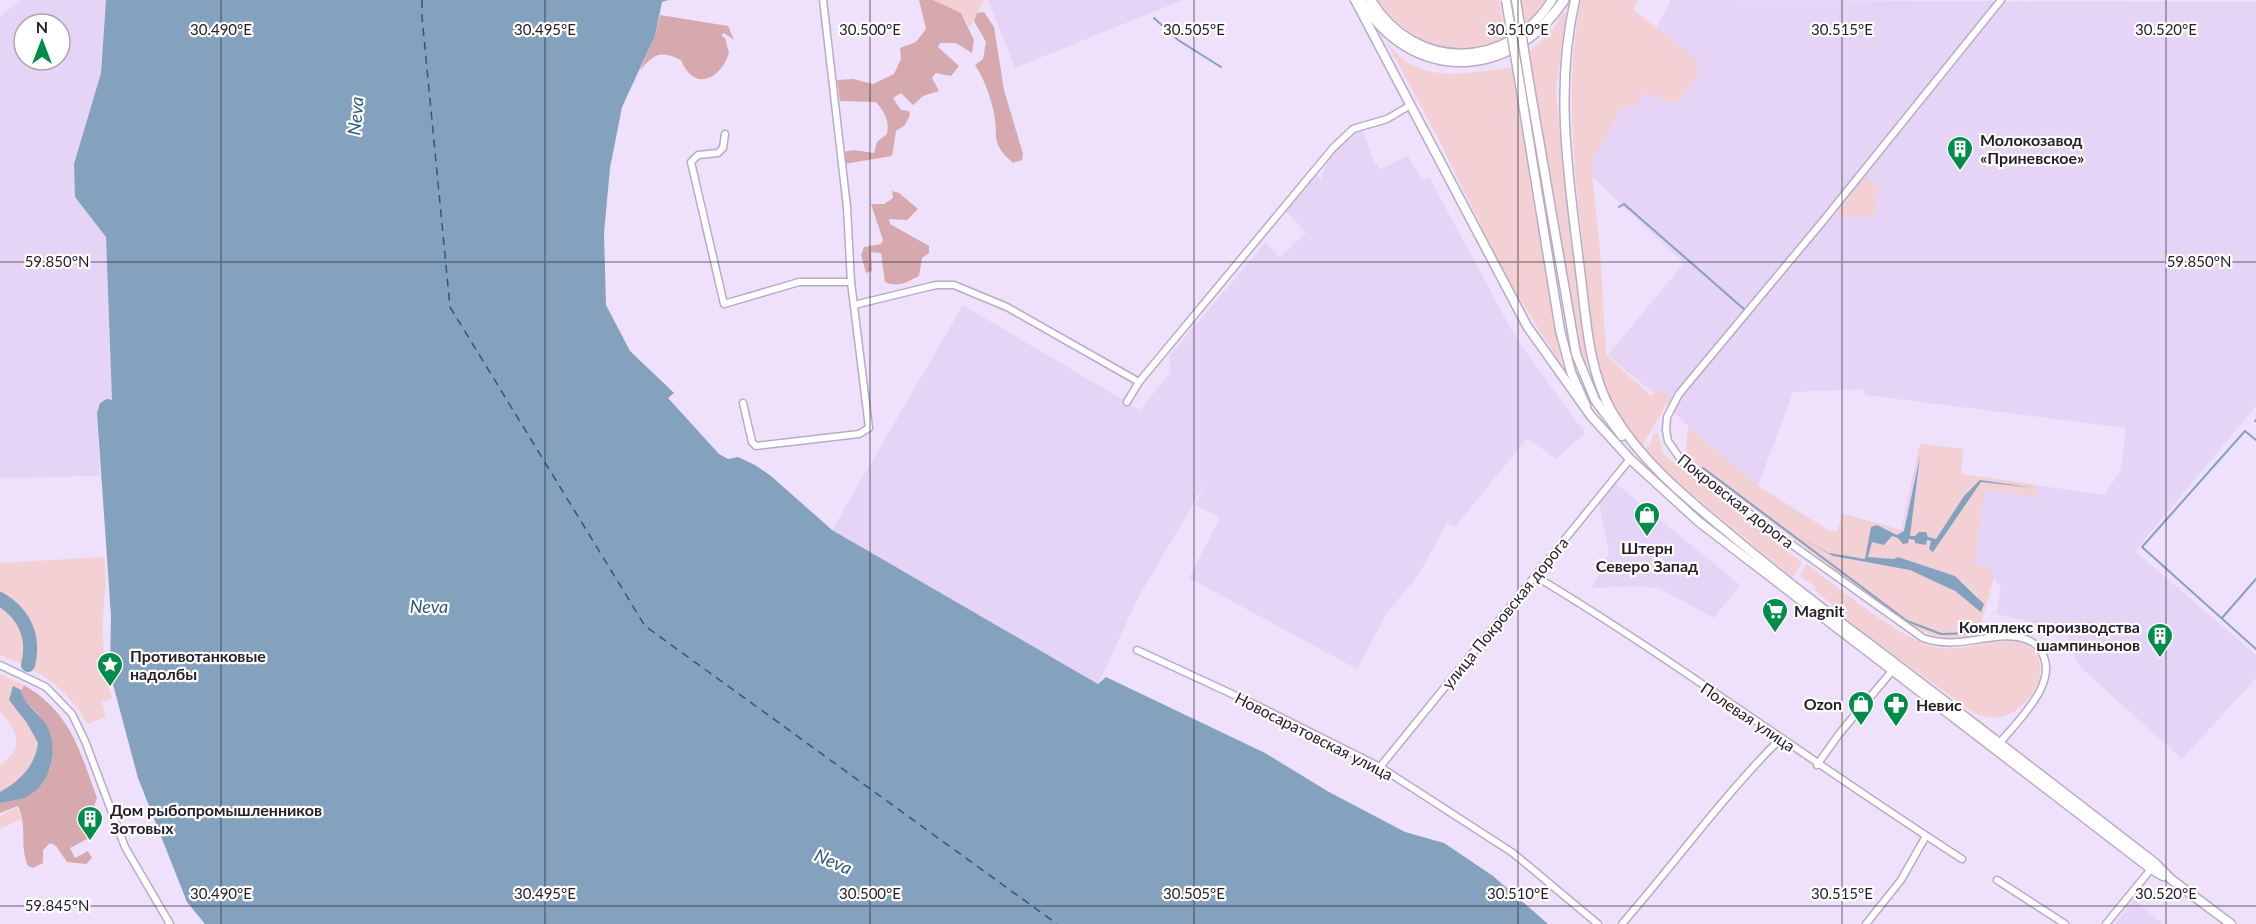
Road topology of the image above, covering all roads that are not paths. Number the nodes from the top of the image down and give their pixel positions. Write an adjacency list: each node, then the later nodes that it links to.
1 (823, 0): 13 (street)
2 (1355, 0): 11 (main road)
3 (1361, 0): 8 (main road)
4 (1371, 0): 7 (main road)
5 (1506, 0): 18 (main road, bridge)
6 (1516, 0): 19 (main road, bridge)
7 (1552, 0)
8 (1564, 0)
9 (1575, 0): 19 (main road)
10 (2001, 0): 26 (street, Покровская дорога)
11 (1409, 106): 15 (street); 18 (main road)
12 (725, 134): 13 (street)
13 (851, 282): 14 (street)
14 (854, 305): 15 (street); 17 (street)
15 (1139, 382): 16 (street)
16 (1127, 402)
17 (743, 403)
18 (1591, 416): 20 (main road)
19 (1636, 448): 26 (main road)
20 (1630, 459): 21 (street, улица Покровская дорога); 24 (main road)
21 (1535, 576): 25 (street, Полевая улица); 28 (street, улица Покровская дорога)
22 (1137, 650): 28 (street, Новосаратовская улица)
23 (0, 665): 34 (street)
24 (1892, 671): 26 (main road); 27 (street)
25 (1780, 739): 27 (street, Полевая улица); 36 (street)
26 (1998, 746): 31 (main road); 33 (main road)
27 (1817, 765): 29 (street, Полевая улица)
28 (1380, 767): 35 (street, Новосаратовская улица)
29 (1926, 836): 30 (street, Полевая улица); 37 (street)
30 (1962, 859)
31 (2151, 869): 33 (main road); 39 (street)
32 (1997, 880): 38 (street)
33 (2172, 880): 40 (main road)
34 (170, 924)
35 (1598, 924)
36 (1622, 924)
37 (1866, 924)
38 (2065, 924)
39 (2106, 924)
40 (2231, 924)

